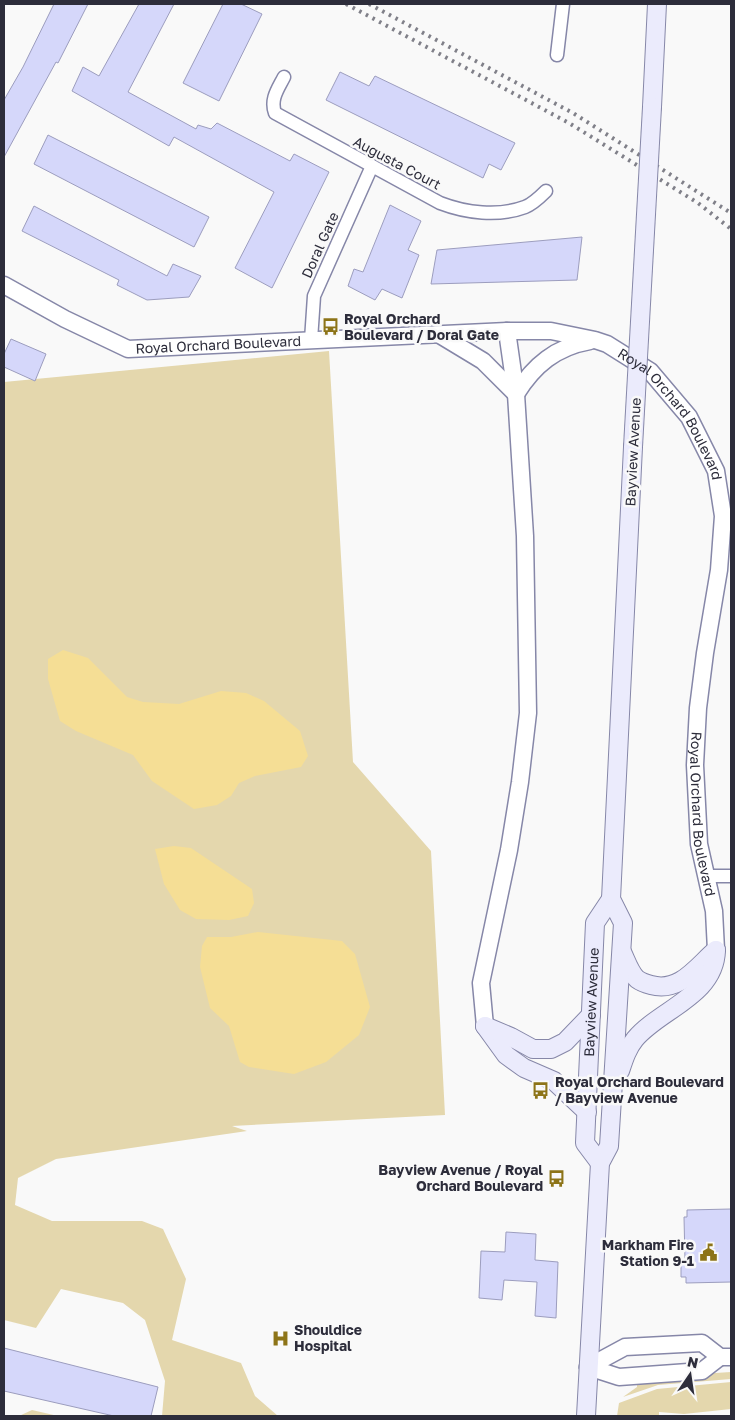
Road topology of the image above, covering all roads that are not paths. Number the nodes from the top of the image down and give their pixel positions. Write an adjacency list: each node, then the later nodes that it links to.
1 (562, 4): 3 (street)
2 (657, 4): 15 (main road, Bayview Avenue, bridge)
3 (557, 55)
4 (284, 77): 5 (street, Augusta Court)
5 (372, 166): 6 (street, Augusta Court); 10 (street, Doral Gate)
6 (546, 191)
7 (4, 286): 10 (street, Royal Orchard Boulevard)
8 (507, 331): 9 (street, Royal Orchard Boulevard); 11 (street, Royal Orchard Boulevard); 12 (street)
9 (440, 335): 10 (street, Royal Orchard Boulevard); 12 (street)
10 (311, 340)
11 (595, 340): 12 (street); 13 (street, Royal Orchard Boulevard)
12 (516, 394): 19 (street)
13 (706, 876): 14 (street); 16 (street, Royal Orchard Boulevard)
14 (731, 876)
15 (611, 900): 17 (main road, Bayview Avenue); 18 (main road, Bayview Avenue)
16 (716, 950): 17 (main road); 20 (main road)
17 (622, 952): 20 (main road, Bayview Avenue)
18 (591, 1015): 19 (main road); 21 (main road, Bayview Avenue)
19 (485, 1026): 21 (main road)
20 (612, 1092): 22 (main road, Bayview Avenue)
21 (587, 1112): 22 (main road, Bayview Avenue)
22 (600, 1164): 24 (main road, Bayview Avenue)
23 (726, 1357): 24 (street); 24 (street)
24 (588, 1367): 25 (main road, Bayview Avenue)
25 (586, 1416)

